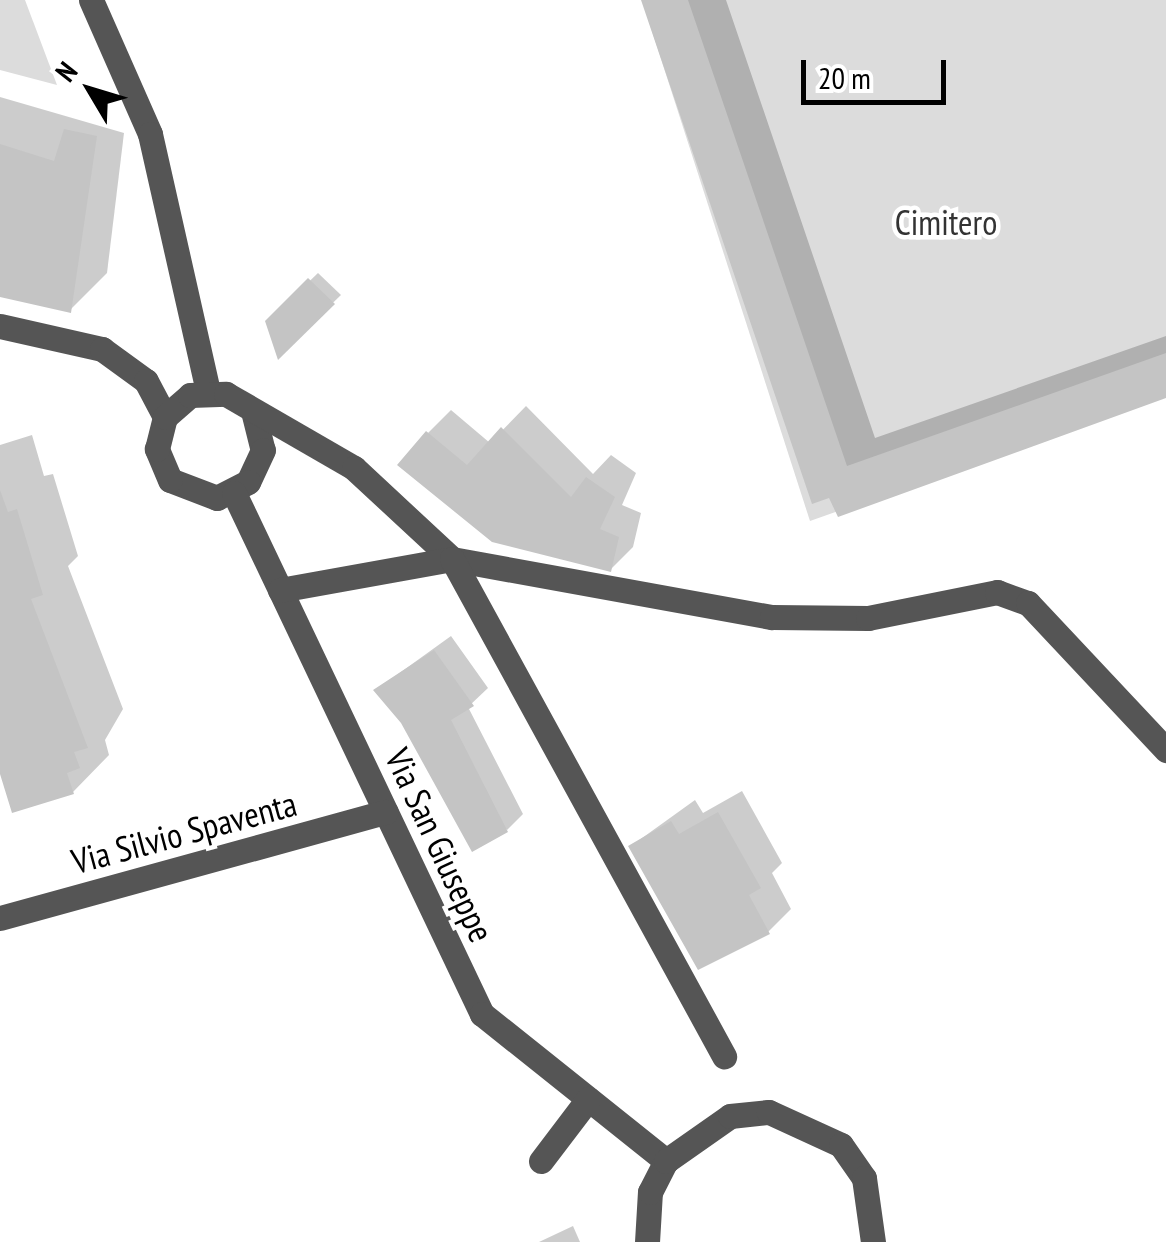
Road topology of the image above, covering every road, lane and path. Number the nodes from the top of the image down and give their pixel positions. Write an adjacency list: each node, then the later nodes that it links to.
1 (92, 0): 3 (street)
2 (0, 326): 5 (street)
3 (208, 392): 4 (street); 5 (street)
4 (254, 416): 6 (street); 7 (street)
5 (165, 417): 6 (street)
6 (234, 493): 8 (street, Via San Giuseppe)
7 (452, 559): 8 (street); 9 (street); 12 (street)
8 (280, 590): 10 (street, Via San Giuseppe)
9 (1166, 750)
10 (386, 812): 11 (street, Via Silvio Spaventa); 13 (street, Via San Giuseppe)
11 (0, 918)
12 (724, 1056)
13 (588, 1099): 14 (street, Via San Giuseppe); 15 (street)
14 (666, 1161): 16 (street); 17 (street)
15 (541, 1162)
16 (647, 1242)
17 (873, 1242)

